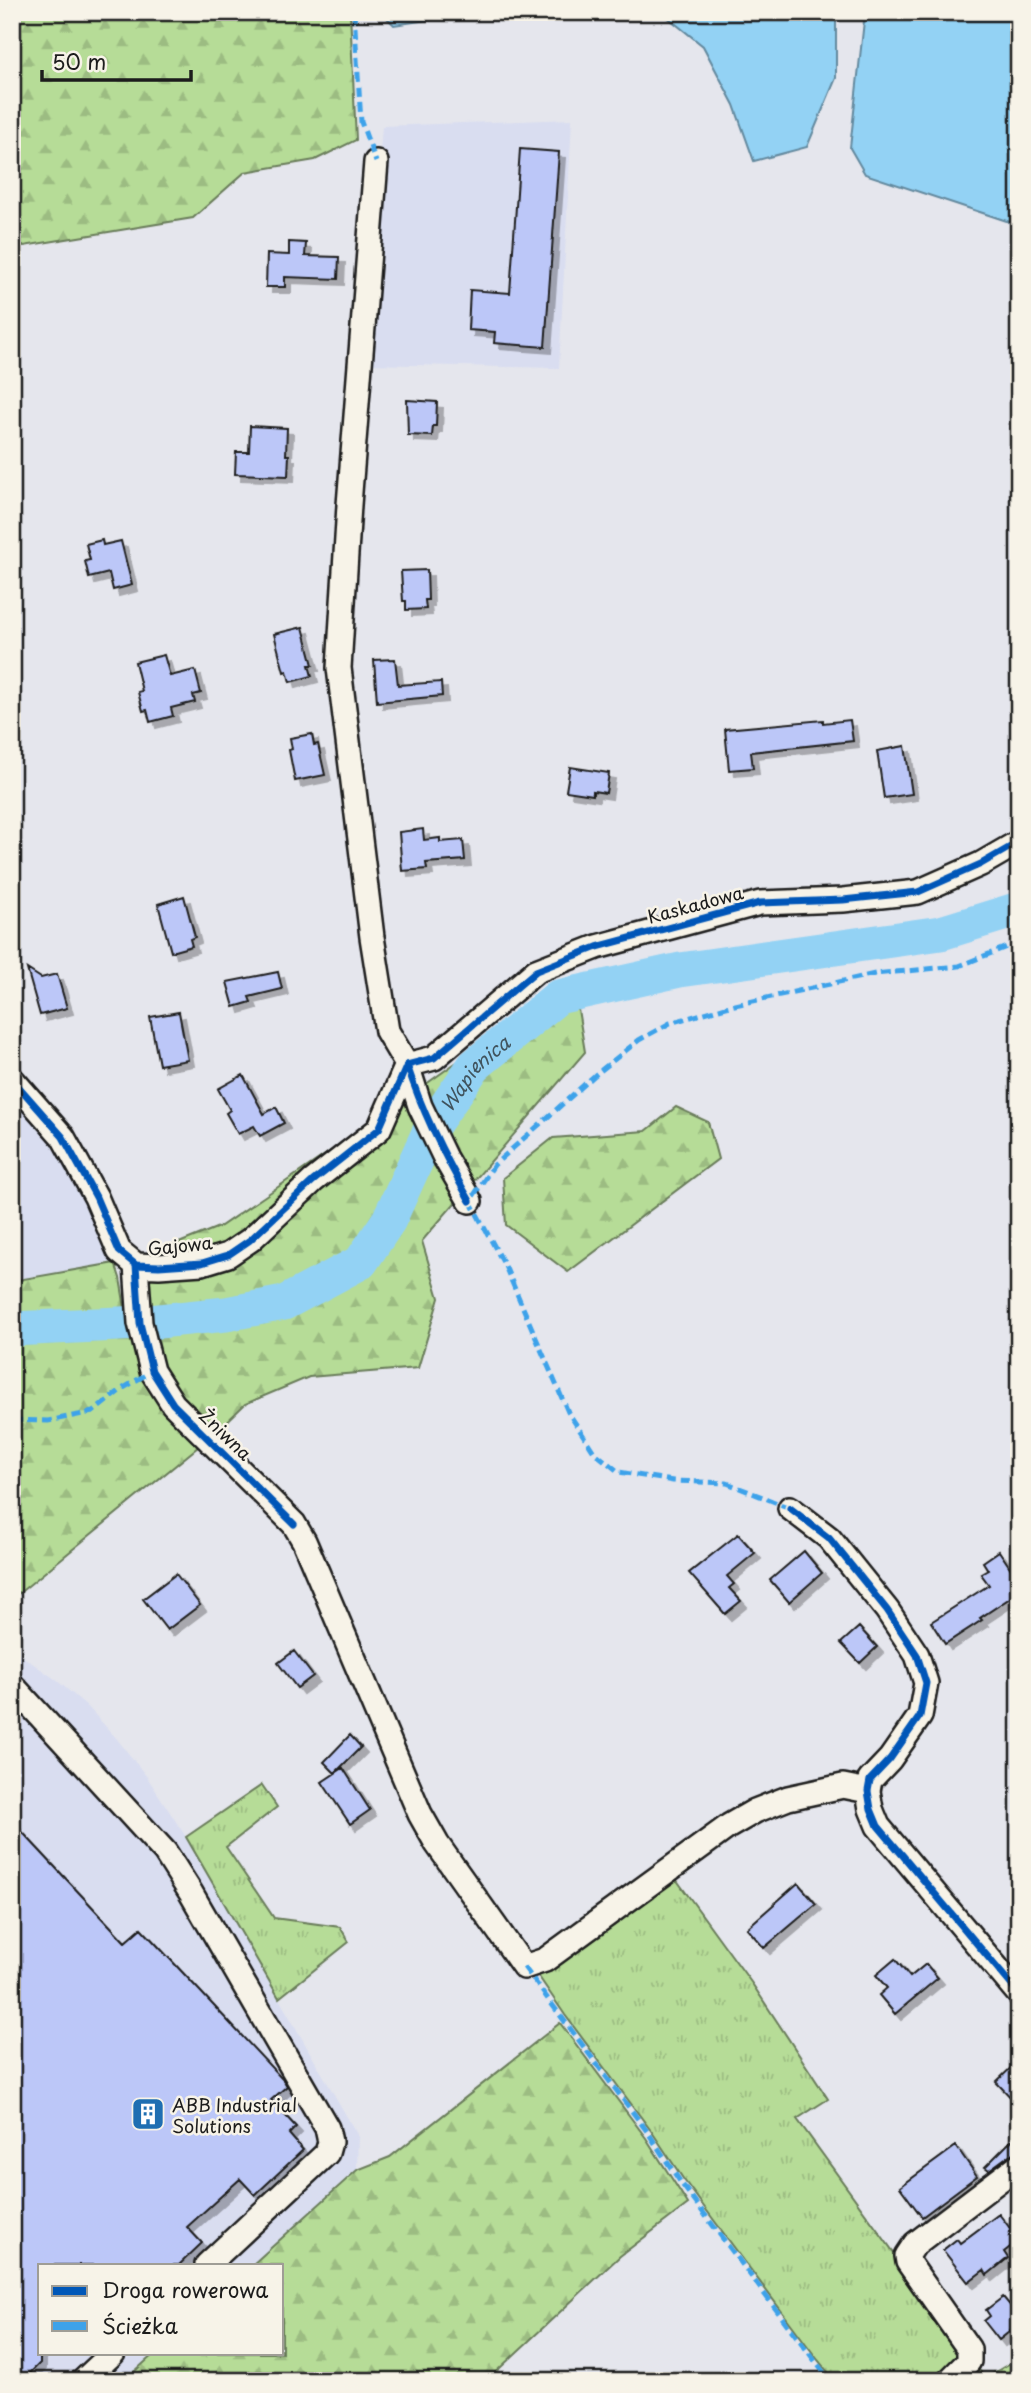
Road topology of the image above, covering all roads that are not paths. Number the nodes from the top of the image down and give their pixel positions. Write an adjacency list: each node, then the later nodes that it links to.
1 (376, 162): 3 (street)
2 (1019, 842): 3 (street, Kaskadowa)
3 (407, 1065): 5 (street); 6 (street, Gajowa)
4 (12, 1079): 6 (street, Gajowa)
5 (470, 1201)
6 (136, 1265): 9 (street, Żniwna)
7 (790, 1508): 9 (street)
8 (12, 1685): 12 (street)
9 (869, 1791): 10 (street)
10 (1019, 1994)
11 (1019, 2165): 15 (street)
12 (208, 2264)
13 (112, 2354): 14 (street)
14 (83, 2381)
15 (949, 2381)

